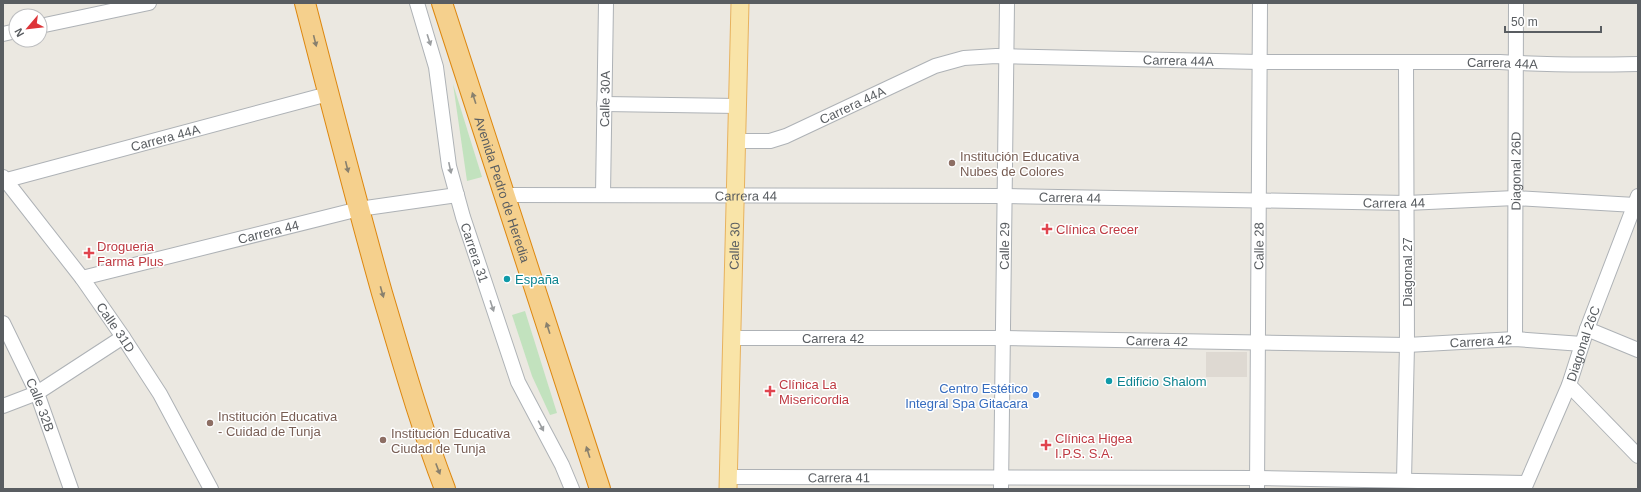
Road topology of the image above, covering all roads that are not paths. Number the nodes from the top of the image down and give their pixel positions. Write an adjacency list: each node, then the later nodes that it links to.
1 (150, 3): 10 (street)
2 (306, 3): 16 (highway, one-way to 16)
3 (417, 3): 22 (street, Carrera 31, one-way to 22)
4 (442, 3): 23 (highway, Avenida Pedro de Heredia, one-way to 4)
5 (606, 3): 17 (street, Calle 30A)
6 (740, 3): 18 (main road, Calle 30)
7 (1007, 3): 11 (street, Calle 29)
8 (1260, 3): 12 (street, Calle 28)
9 (1516, 3): 14 (street, Diagonal 26D)
10 (48, 24)
11 (1006, 56): 12 (street, Carrera 44A); 19 (street, Carrera 44A); 25 (street, Calle 29)
12 (1260, 62): 13 (street, Carrera 44A); 27 (street, Calle 28)
13 (1406, 63): 14 (street, Carrera 44A); 29 (street, Diagonal 27)
14 (1516, 63): 15 (street, Carrera 44A); 26 (street, Diagonal 26D)
15 (1638, 64)
16 (328, 94): 20 (street, Carrera 44A); 30 (highway, one-way to 30)
17 (604, 104): 18 (street); 21 (street, Calle 30A)
18 (738, 106): 19 (main road, Calle 30)
19 (737, 141): 24 (main road, Calle 30)
20 (4, 179): 31 (street, Calle 31D)
21 (603, 194): 23 (street, Carrera 44); 24 (street, Carrera 44)
22 (457, 195): 30 (street, Carrera 44); 54 (street, Carrera 31, one-way to 54)
23 (505, 195): 55 (highway, Avenida Pedro de Heredia, one-way to 23)
24 (735, 196): 25 (street, Carrera 44); 35 (main road, Calle 30)
25 (1004, 196): 27 (street, Carrera 44); 36 (street, Calle 29)
26 (1515, 198): 28 (street, Carrera 44); 29 (street, Carrera 44); 37 (street, Diagonal 26D)
27 (1259, 200): 29 (street, Carrera 44); 38 (street, Calle 28)
28 (1636, 200): 33 (street, Diagonal 26C)
29 (1407, 203): 40 (street, Diagonal 27)
30 (358, 209): 31 (street, Carrera 44); 53 (highway, one-way to 53)
31 (82, 278): 34 (street, Calle 31D)
32 (3, 323): 43 (street, Calle 32B)
33 (1587, 328): 39 (street, Diagonal 26C); 41 (street)
34 (123, 337): 43 (street); 52 (street, Calle 31D)
35 (732, 338): 36 (street, Carrera 42); 47 (main road, Calle 30)
36 (1003, 338): 38 (street, Carrera 42); 48 (street, Calle 29)
37 (1515, 338): 39 (street, Carrera 42); 40 (street, Carrera 42)
38 (1258, 341): 40 (street, Carrera 42); 49 (street, Calle 28)
39 (1582, 344): 42 (street, Diagonal 26C)
40 (1407, 345): 46 (street, Diagonal 27)
41 (1638, 350)
42 (1569, 385): 45 (street); 50 (street, Diagonal 26C)
43 (37, 393): 44 (street); 51 (street, Calle 32B)
44 (3, 406)
45 (1638, 456)
46 (1404, 480): 49 (street, Carrera 41); 50 (street, Carrera 41)
47 (728, 483): 48 (street, Carrera 41)
48 (1001, 484): 49 (street, Carrera 41)
49 (1257, 484)
50 (1525, 486)
51 (71, 489)
52 (211, 489)
53 (445, 489)
54 (572, 489)
55 (600, 489)

